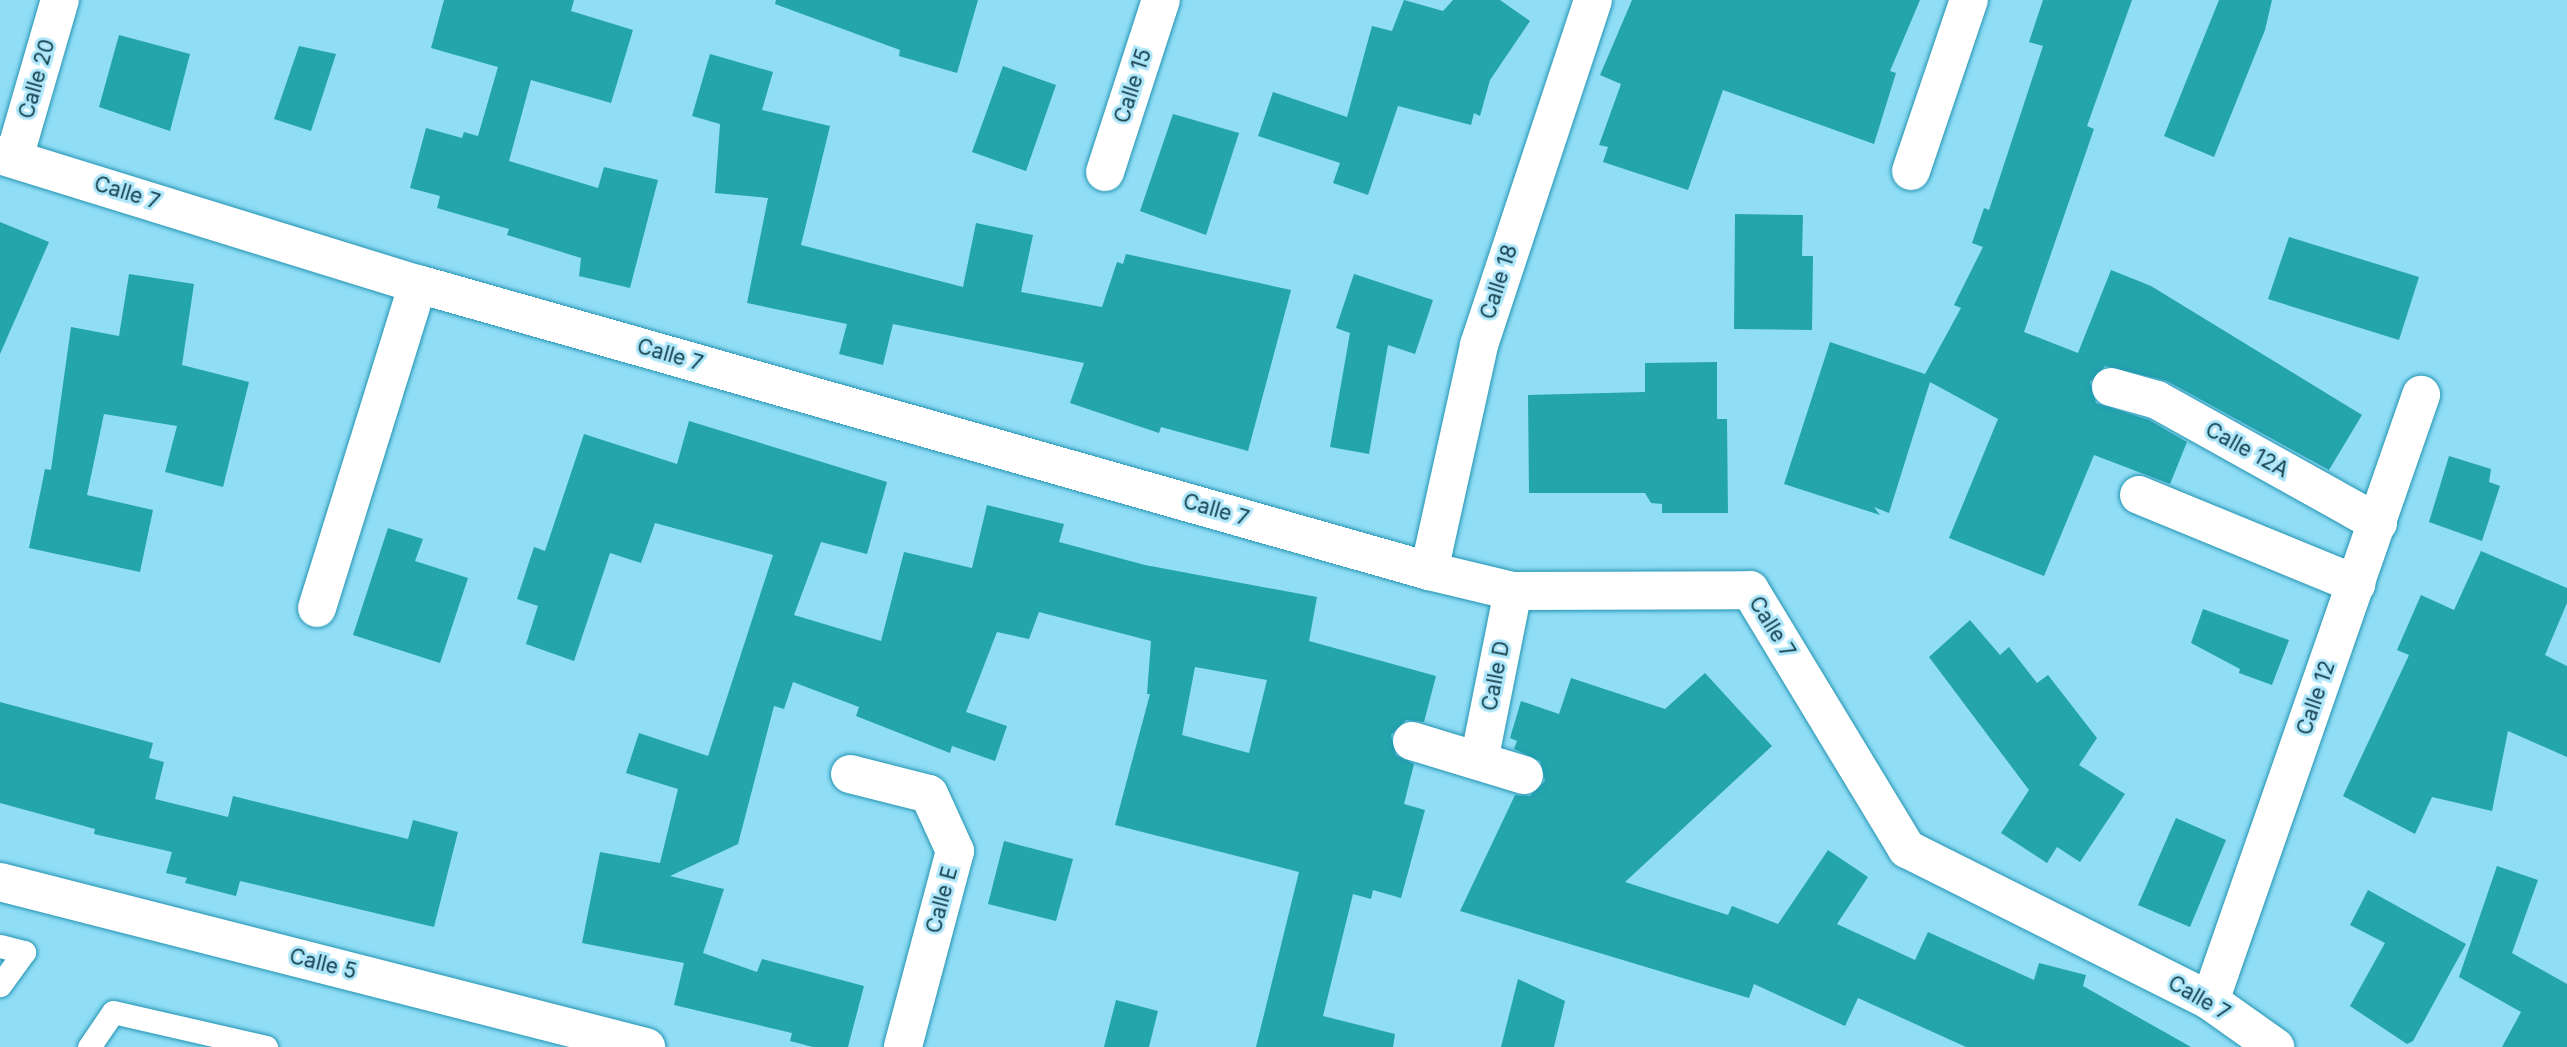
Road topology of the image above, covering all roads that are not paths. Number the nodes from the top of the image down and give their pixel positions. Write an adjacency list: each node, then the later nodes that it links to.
1 (60, 0): 5 (street, Calle 20)
2 (1161, 0): 7 (street, Calle 15)
3 (1592, 0): 13 (street, Calle 18)
4 (1969, 0): 6 (street)
5 (7, 157): 8 (street, Calle 7)
6 (1911, 171)
7 (1105, 172)
8 (418, 284): 13 (street, Calle 7); 16 (street)
9 (2111, 387): 12 (street, Calle 12A)
10 (2421, 395): 12 (street, Calle 12)
11 (2138, 495): 14 (street)
12 (2378, 523): 14 (street, Calle 12)
13 (1429, 571): 15 (street, Calle 7)
14 (2356, 584): 24 (street, Calle 12)
15 (1513, 591): 18 (street, Calle D); 24 (street, Calle 7)
16 (317, 608)
17 (1412, 741): 18 (street)
18 (1479, 761): 20 (street)
19 (850, 774): 28 (street, Calle E)
20 (1524, 775)
21 (0, 882): 27 (street, Calle 5)
22 (0, 946): 23 (lane)
23 (0, 985)
24 (2210, 1001): 29 (street, Calle 7)
25 (89, 1047): 26 (lane)
26 (267, 1047)
27 (646, 1047)
28 (903, 1047)
29 (2275, 1047)

